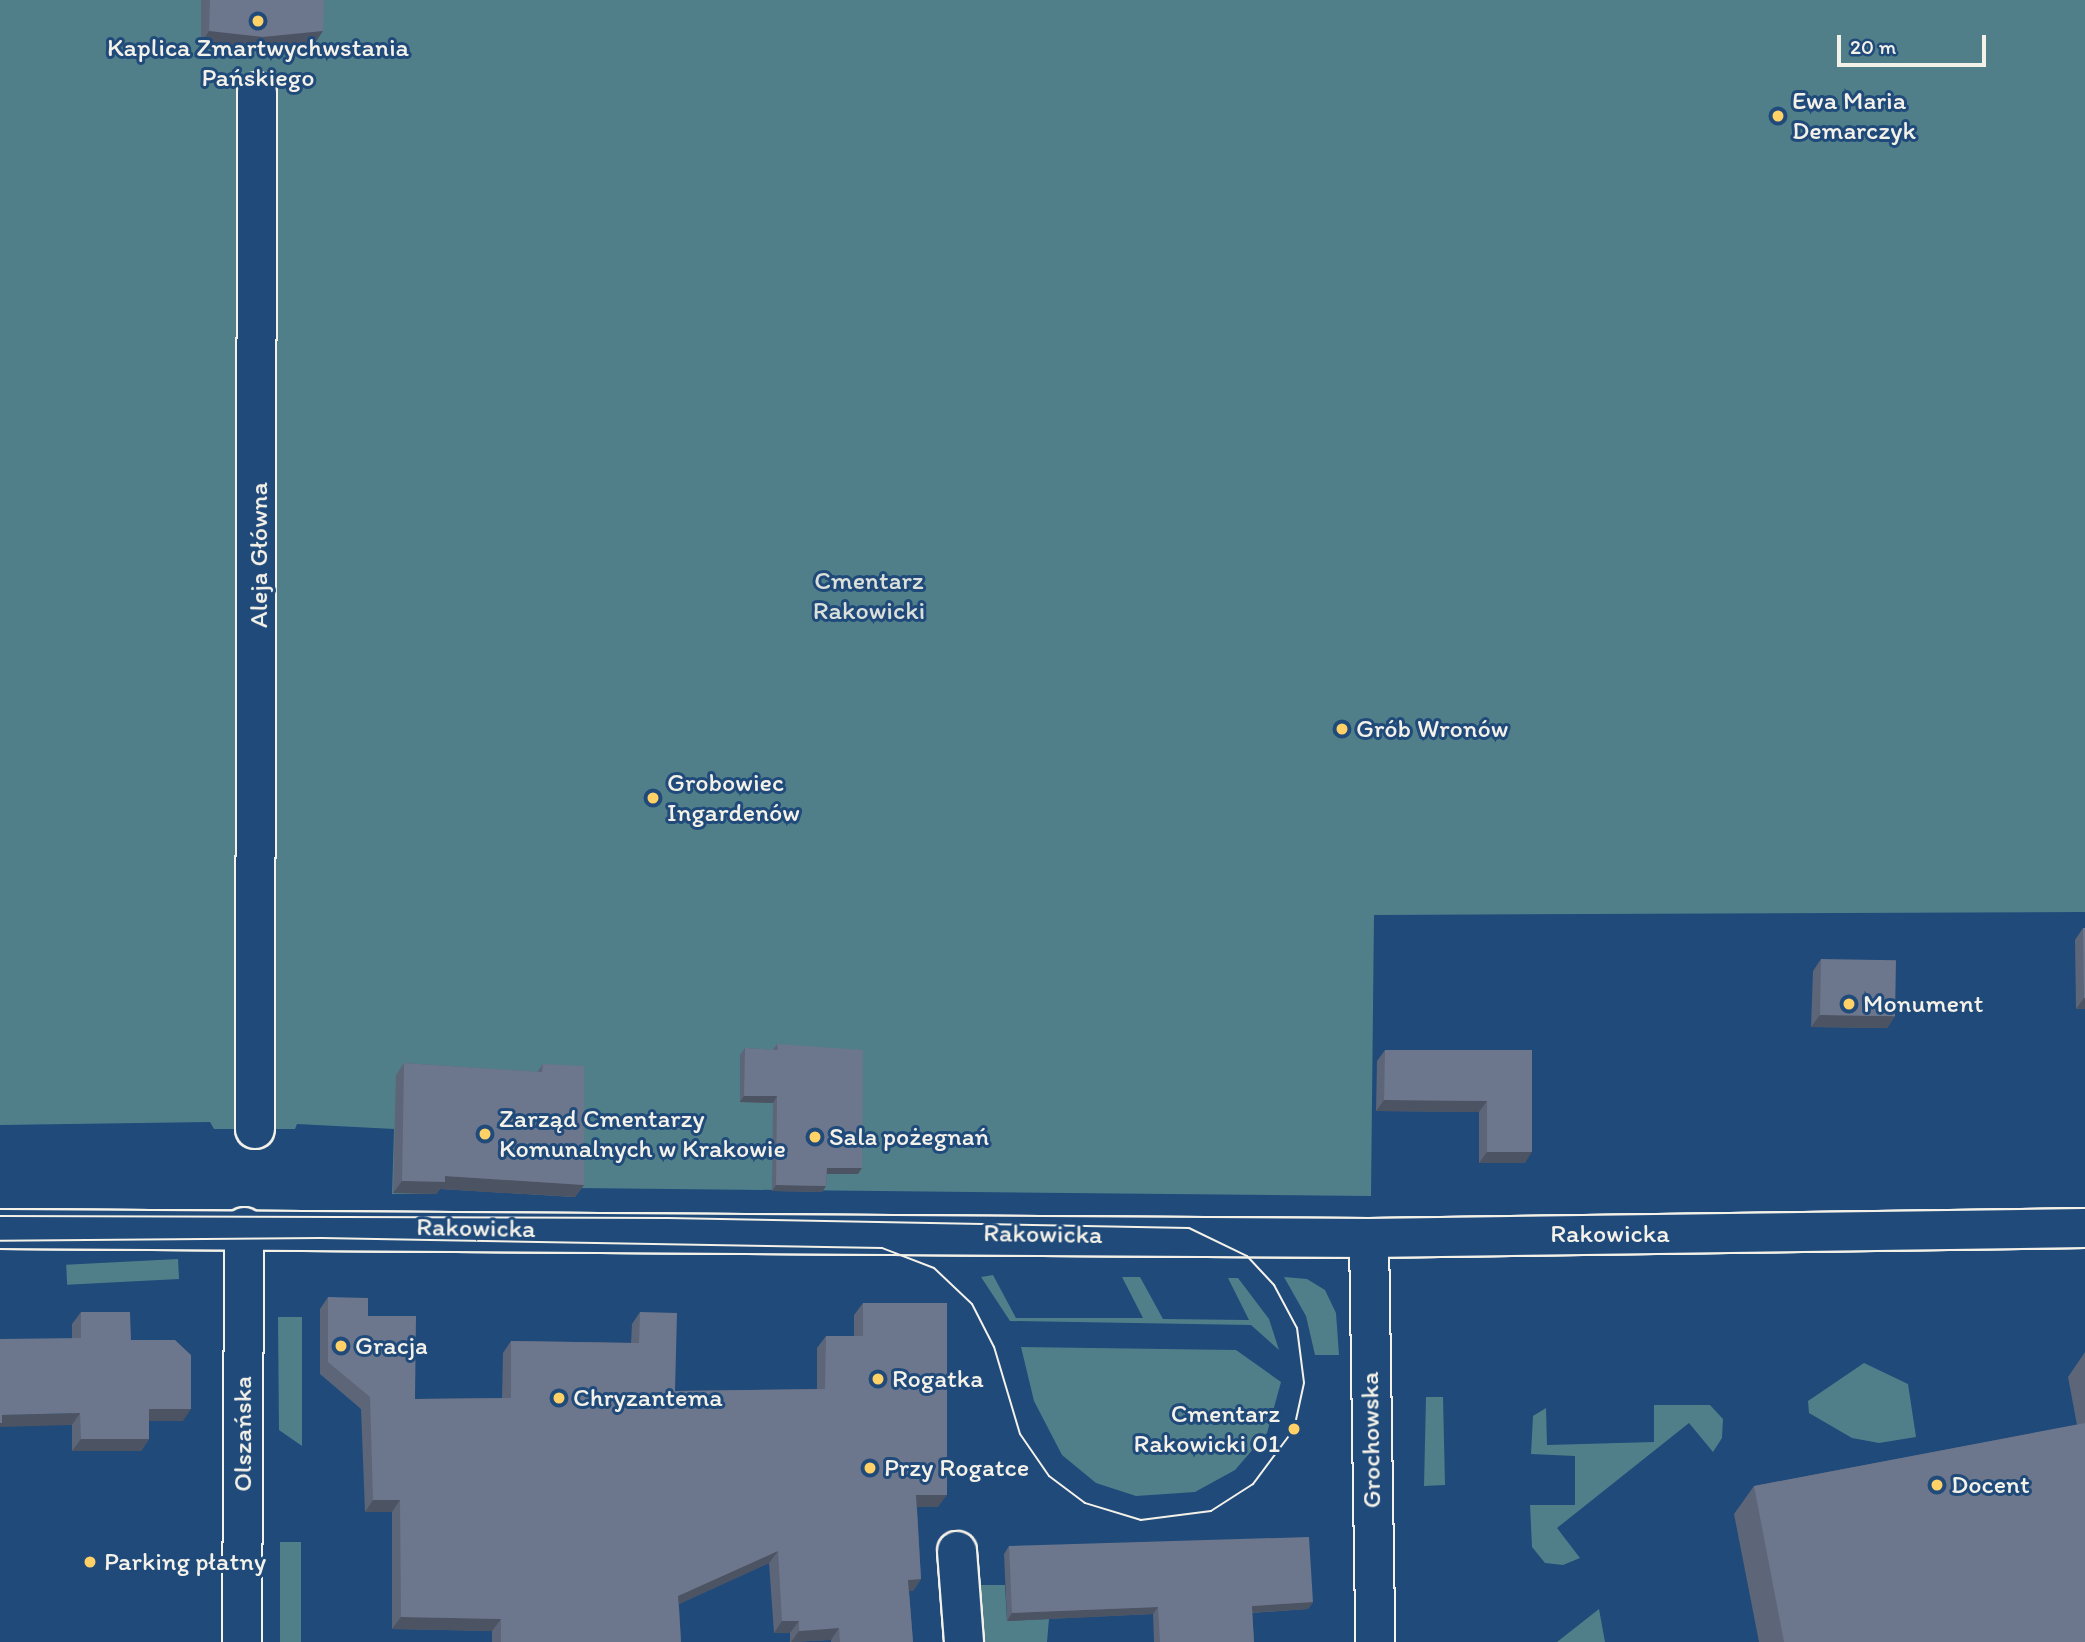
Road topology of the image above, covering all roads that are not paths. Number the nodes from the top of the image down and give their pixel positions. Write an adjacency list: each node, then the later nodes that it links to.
1 (257, 92): 2 (street, Aleja Główna)
2 (255, 1129)
3 (244, 1227): 5 (street, Rakowicka); 6 (street, Rakowicka); 8 (street, Olszańska)
4 (2085, 1228): 6 (street, Rakowicka)
5 (0, 1229)
6 (1369, 1238): 10 (street, Grochowska)
7 (957, 1551): 9 (street)
8 (242, 1642)
9 (964, 1642)
10 (1375, 1642)

